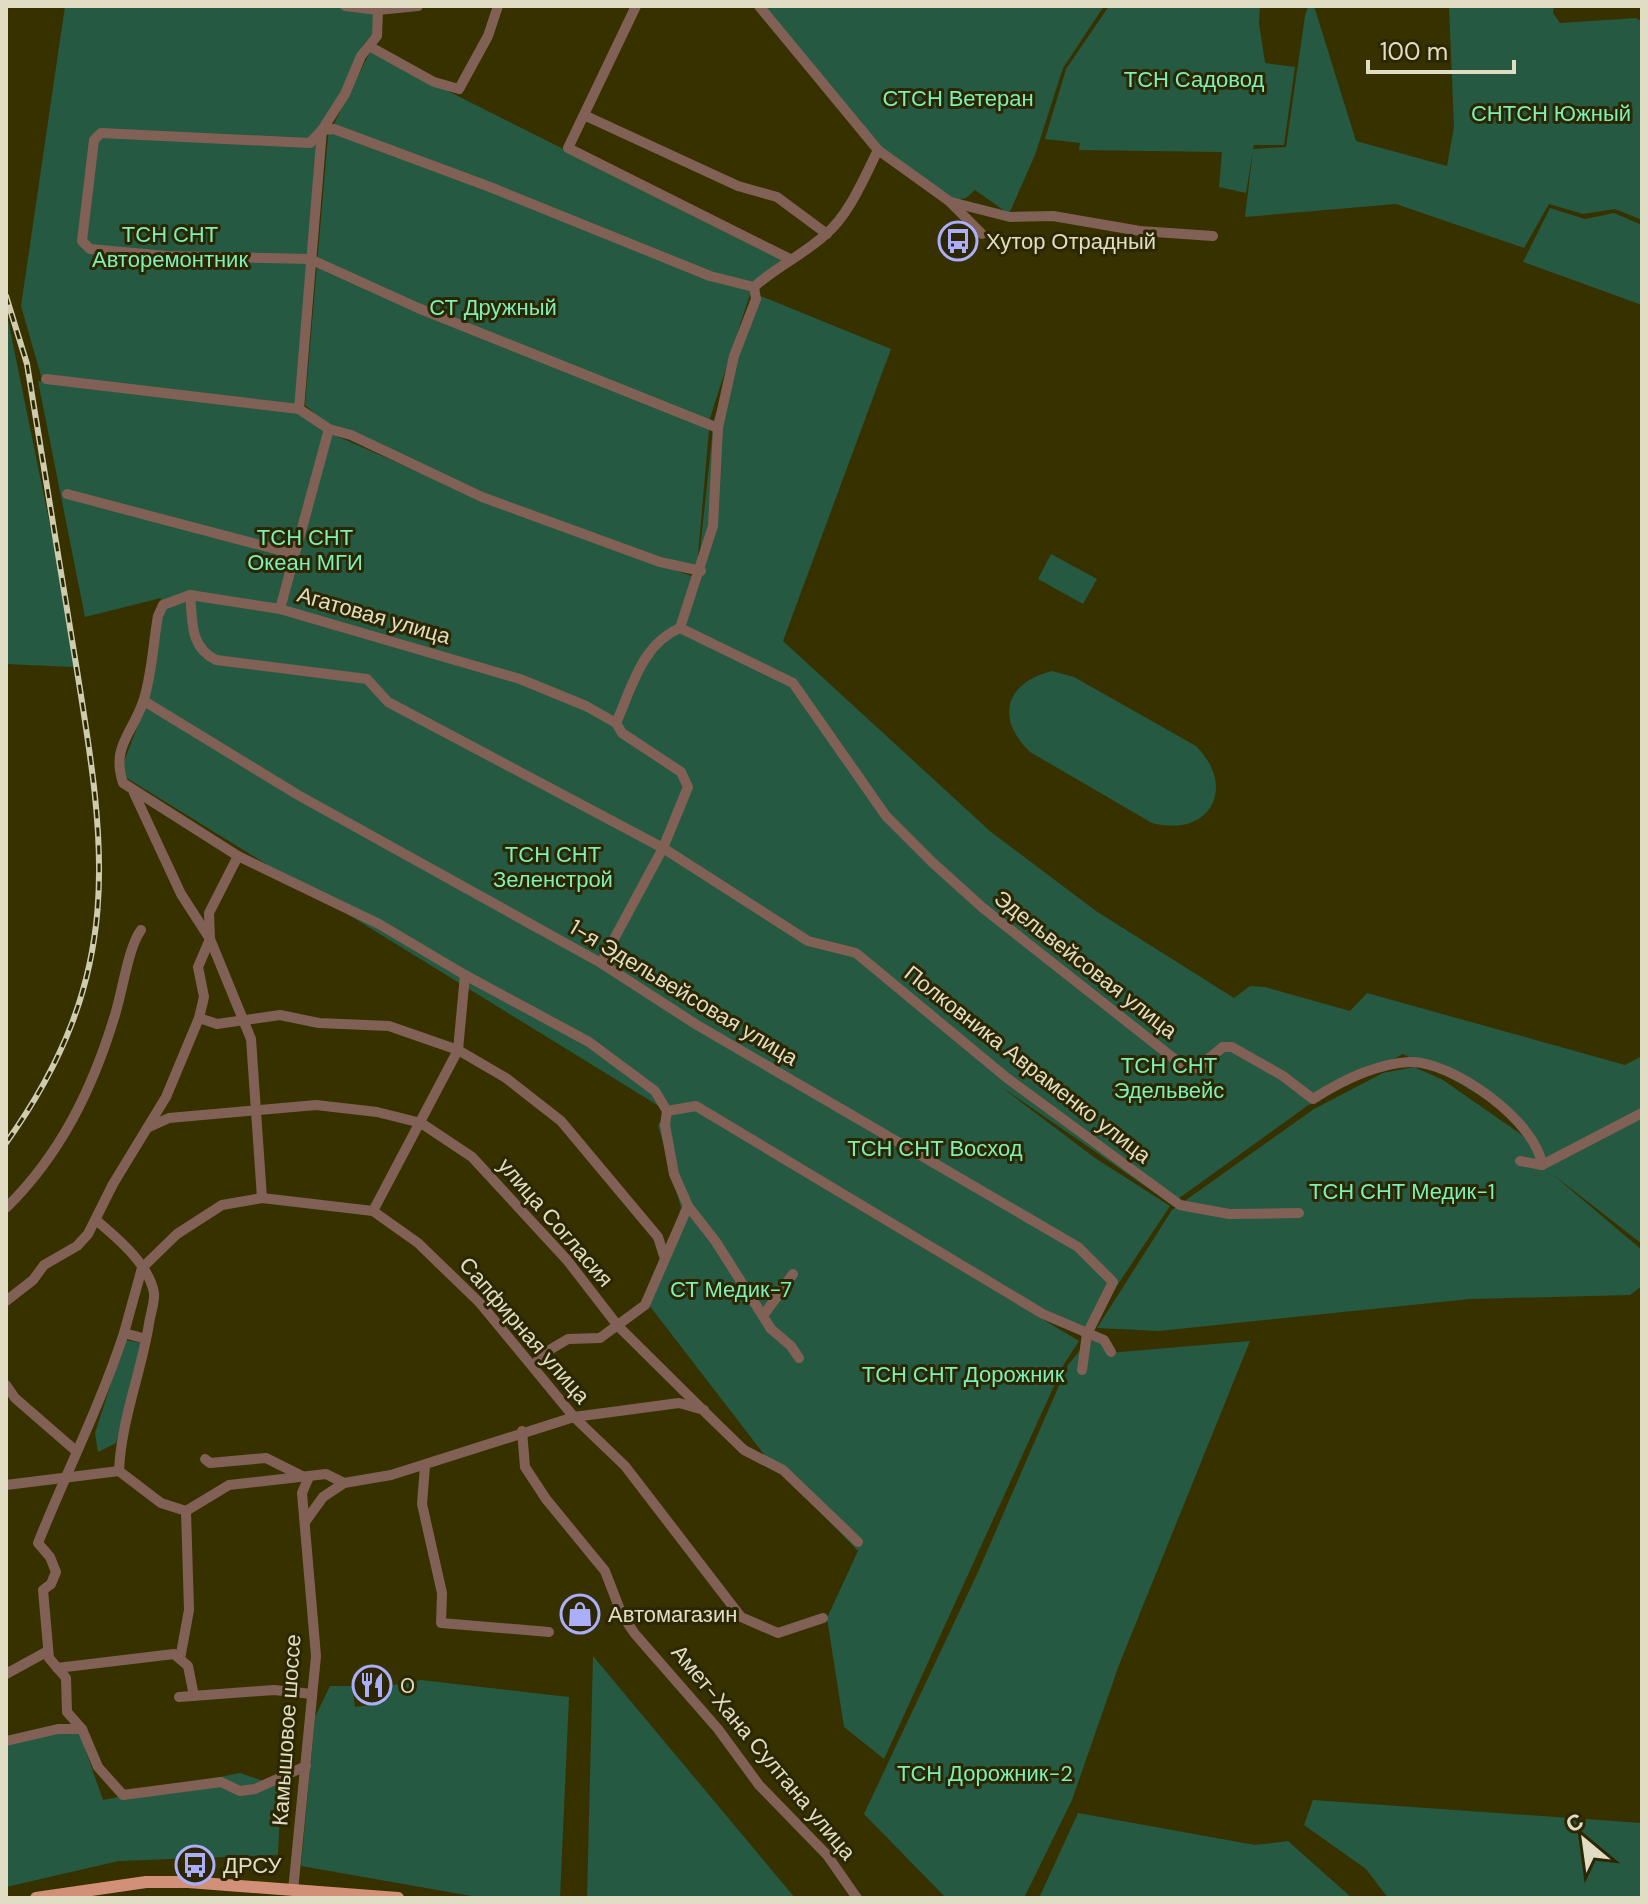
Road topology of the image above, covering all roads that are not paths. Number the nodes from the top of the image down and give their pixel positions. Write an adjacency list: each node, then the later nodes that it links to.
1 (345, 6): 6 (street)
2 (418, 6): 6 (street)
3 (498, 6): 7 (street)
4 (636, 6): 8 (street)
5 (759, 6): 10 (street)
6 (378, 10): 7 (street)
7 (369, 46): 9 (street)
8 (586, 116): 12 (street); 16 (street)
9 (322, 130): 15 (street); 15 (street); 17 (street)
10 (878, 150): 11 (street); 12 (street)
11 (949, 201): 13 (street); 14 (street)
12 (827, 234): 16 (street)
13 (982, 234)
14 (1213, 236)
15 (310, 259): 19 (street); 20 (street)
16 (790, 259): 17 (street)
17 (754, 287): 20 (street)
18 (46, 379): 19 (street)
19 (299, 409): 21 (street)
20 (718, 428): 24 (street)
21 (329, 429): 23 (street); 24 (street)
22 (67, 494): 23 (street)
23 (294, 554): 26 (street)
24 (701, 571): 27 (street)
25 (190, 595): 26 (street, Агатовая улица); 28 (street); 31 (street, Полковника Авраменко улица)
26 (280, 609): 29 (street, Агатовая улица)
27 (680, 628): 29 (street); 46 (street, Эдельвейсовая улица)
28 (144, 701): 30 (street); 35 (street, 1-я Эдельвейсовая улица)
29 (616, 723): 31 (street, Агатовая улица)
30 (134, 793): 32 (street); 34 (street)
31 (663, 848): 35 (street, Агатовая улица); 51 (street, Полковника Авраменко улица)
32 (238, 856): 34 (street); 36 (street)
33 (141, 930): 49 (street)
34 (210, 939): 37 (street); 38 (street)
35 (601, 963): 60 (street, 1-я Эдельвейсовая улица)
36 (465, 975): 39 (street); 41 (street)
37 (199, 1018): 38 (street); 44 (street)
38 (244, 1021): 39 (street); 40 (street)
39 (458, 1050): 43 (street); 53 (street)
40 (257, 1109): 43 (street, улица Согласия); 44 (street, улица Согласия); 47 (street)
41 (667, 1111): 48 (street); 60 (street)
42 (1642, 1113): 46 (street)
43 (421, 1123): 50 (street); 58 (street, улица Согласия)
44 (147, 1128): 52 (street)
45 (1520, 1161): 46 (street)
46 (1542, 1165)
47 (262, 1198): 50 (street, Сапфирная улица); 54 (street, Сапфирная улица)
48 (688, 1206): 53 (street); 57 (street)
49 (6, 1208)
50 (373, 1211): 64 (street, Сапфирная улица)
51 (1299, 1213)
52 (96, 1220): 54 (street); 56 (street)
53 (664, 1256): 58 (street)
54 (142, 1268): 59 (street); 61 (street)
55 (793, 1274): 57 (street)
56 (6, 1301)
57 (763, 1316): 63 (street)
58 (618, 1326): 64 (street); 67 (street, улица Согласия)
59 (124, 1333): 61 (street); 70 (street)
60 (1087, 1334): 62 (street); 65 (street, 1-я Эдельвейсовая улица)
61 (146, 1339): 73 (street)
62 (1111, 1352)
63 (799, 1358)
64 (534, 1365): 68 (street, Сапфирная улица)
65 (1082, 1370)
66 (6, 1385): 70 (street)
67 (704, 1410): 68 (street); 80 (street, улица Согласия)
68 (574, 1417): 69 (street); 81 (street, Сапфирная улица)
69 (522, 1431): 72 (street); 96 (street, Амет-Хана Султана улица)
70 (76, 1451): 74 (street)
71 (205, 1459): 75 (street)
72 (425, 1466): 76 (street); 82 (street)
73 (119, 1471): 74 (street); 78 (street)
74 (68, 1479): 77 (street); 83 (street)
75 (308, 1479): 76 (street); 78 (street); 79 (street, Камышовое шоссе)
76 (344, 1483): 79 (street)
77 (6, 1485)
78 (186, 1511): 84 (street)
79 (305, 1522): 87 (street, Камышовое шоссе)
80 (858, 1542)
81 (823, 1618)
82 (549, 1632)
83 (48, 1651): 85 (street); 86 (street)
84 (180, 1659): 85 (street); 88 (street)
85 (57, 1668): 90 (street)
86 (6, 1674)
87 (312, 1694): 88 (street); 92 (street, Камышовое шоссе)
88 (194, 1696): 89 (street)
89 (179, 1697)
90 (82, 1729): 91 (street); 92 (street)
91 (6, 1741)
92 (306, 1766): 93 (street, Камышовое шоссе)
93 (293, 1891): 94 (main road); 95 (main road)
94 (36, 1898)
95 (398, 1898)
96 (857, 1898)

